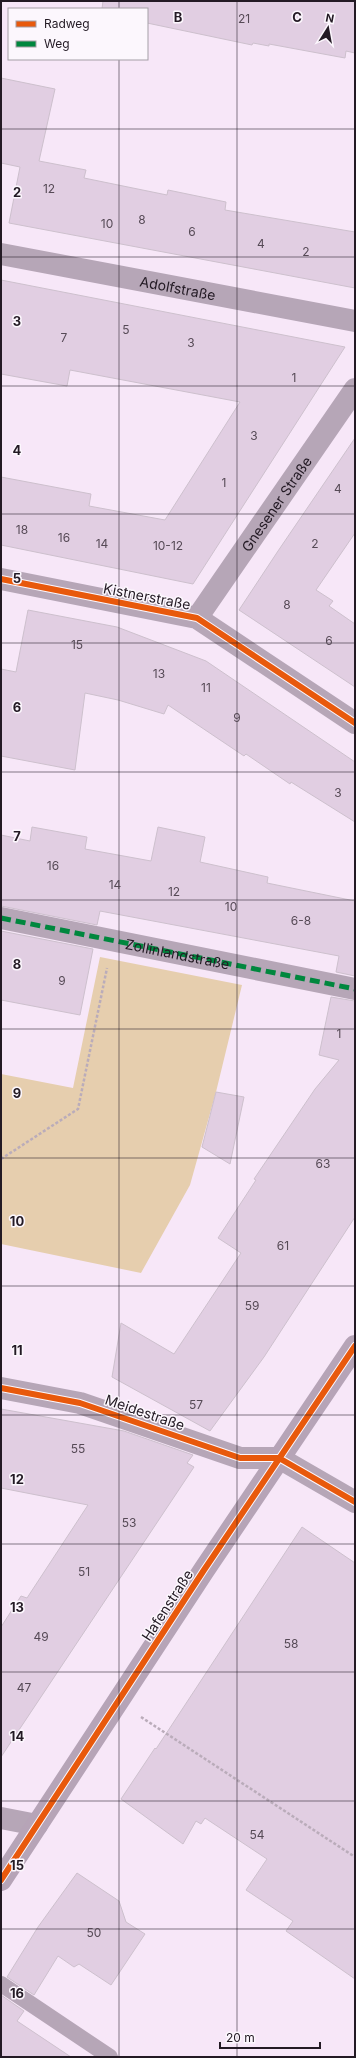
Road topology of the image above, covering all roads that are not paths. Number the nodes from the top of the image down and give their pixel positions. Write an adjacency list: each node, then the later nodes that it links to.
1 (1, 254): 2 (street, Adolfstraße)
2 (355, 321)
3 (355, 389): 5 (street, Gnesener Straße)
4 (1, 579): 5 (street, Kistnerstraße)
5 (196, 618): 6 (street, Kistnerstraße)
6 (355, 723)
7 (1, 918): 8 (street, Zollinlandstraße)
8 (355, 988)
9 (355, 1346): 11 (main road, Hafenstraße)
10 (1, 1388): 11 (street, Meidestraße)
11 (279, 1458): 12 (street); 14 (main road, Hafenstraße)
12 (355, 1502)
13 (1, 1818): 14 (street)
14 (37, 1825): 15 (main road, Hafenstraße)
15 (1, 1880)
16 (1, 1984): 17 (lane)
17 (110, 2057)

